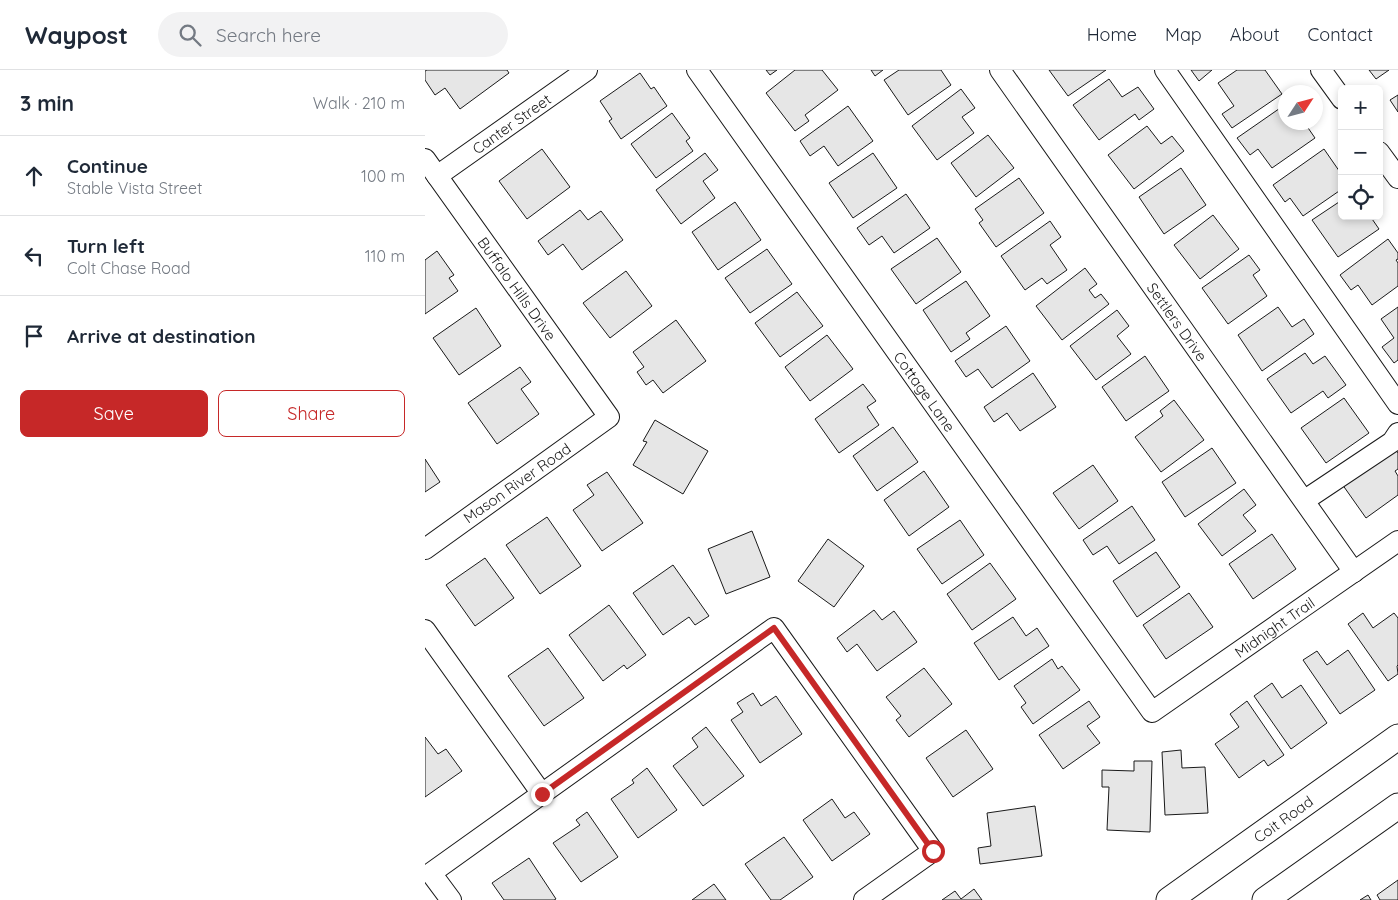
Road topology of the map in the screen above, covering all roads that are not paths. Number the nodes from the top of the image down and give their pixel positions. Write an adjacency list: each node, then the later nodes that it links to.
1 (587, 70): 9 (street, Canter Street)
2 (697, 70): 19 (street, Cottage Lane)
3 (1000, 70): 14 (street, Settlers Drive)
4 (1165, 70): 11 (street)
5 (1321, 70): 6 (street)
6 (1338, 93)
7 (1383, 157): 10 (street)
8 (425, 159): 9 (street, Buffalo Hills Drive)
9 (437, 176): 12 (street, Buffalo Hills Drive)
10 (1398, 178)
11 (1398, 404)
12 (609, 417): 16 (street, Mason River Road)
13 (1398, 433): 14 (street)
14 (1305, 500): 17 (street, Settlers Drive)
15 (1398, 542): 17 (street, Midnight Trail)
16 (425, 549)
17 (1355, 572): 19 (street, Midnight Trail)
18 (425, 630): 21 (street)
19 (1152, 712)
20 (1398, 737): 25 (main road, Coit Road)
21 (542, 794): 23 (street); 24 (street)
22 (1398, 806): 26 (main road)
23 (451, 900)
24 (864, 900)
25 (1169, 900)
26 (1265, 900)

